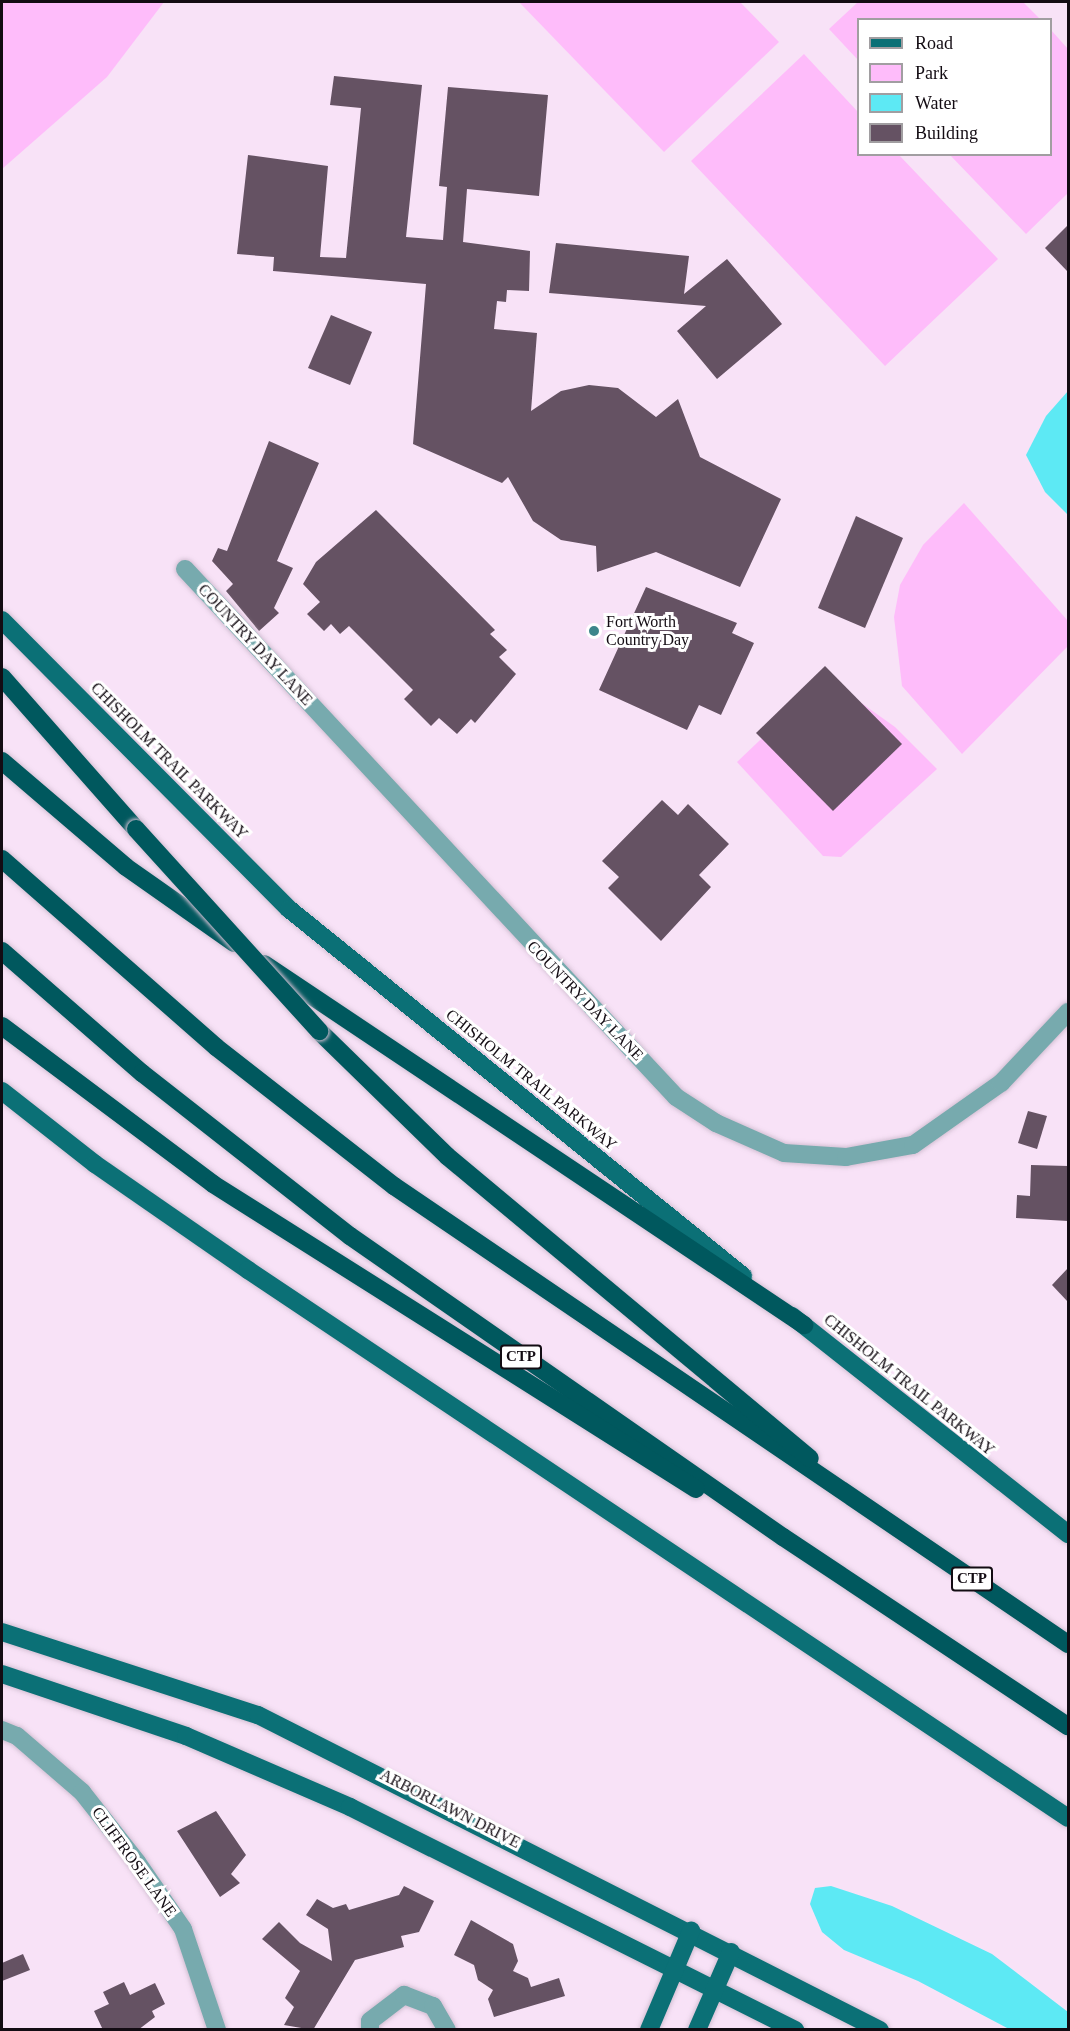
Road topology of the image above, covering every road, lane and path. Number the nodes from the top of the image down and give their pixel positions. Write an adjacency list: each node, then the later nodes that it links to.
1 (185, 569): 7 (street, COUNTRY DAY LANE)
2 (2, 620): 10 (main road, CHISHOLM TRAIL PARKWAY)
3 (2, 677): 11 (highway, bridge)
4 (2, 761): 10 (highway)
5 (2, 859): 11 (highway, CTP)
6 (2, 951): 13 (highway, CTP)
7 (1068, 1012)
8 (2, 1026): 13 (highway)
9 (2, 1091): 19 (main road)
10 (804, 1325): 12 (main road, CHISHOLM TRAIL PARKWAY)
11 (875, 1514): 15 (highway, CTP)
12 (1068, 1534)
13 (783, 1537): 17 (highway, CTP)
14 (2, 1632): 20 (main road, ARBORLAWN DRIVE)
15 (1068, 1644)
16 (2, 1674): 22 (main road)
17 (1068, 1726)
18 (2, 1730): 24 (street, CLIFFROSE LANE)
19 (1068, 1818)
20 (691, 1931): 21 (main road, ARBORLAWN DRIVE); 22 (main road)
21 (731, 1952): 23 (main road); 30 (main road, ARBORLAWN DRIVE)
22 (674, 1968): 23 (main road); 27 (main road)
23 (714, 1988): 28 (main road); 29 (main road)
24 (217, 2030)
25 (370, 2030): 26 (street)
26 (447, 2030)
27 (649, 2030)
28 (698, 2030)
29 (795, 2030)
30 (880, 2030)

